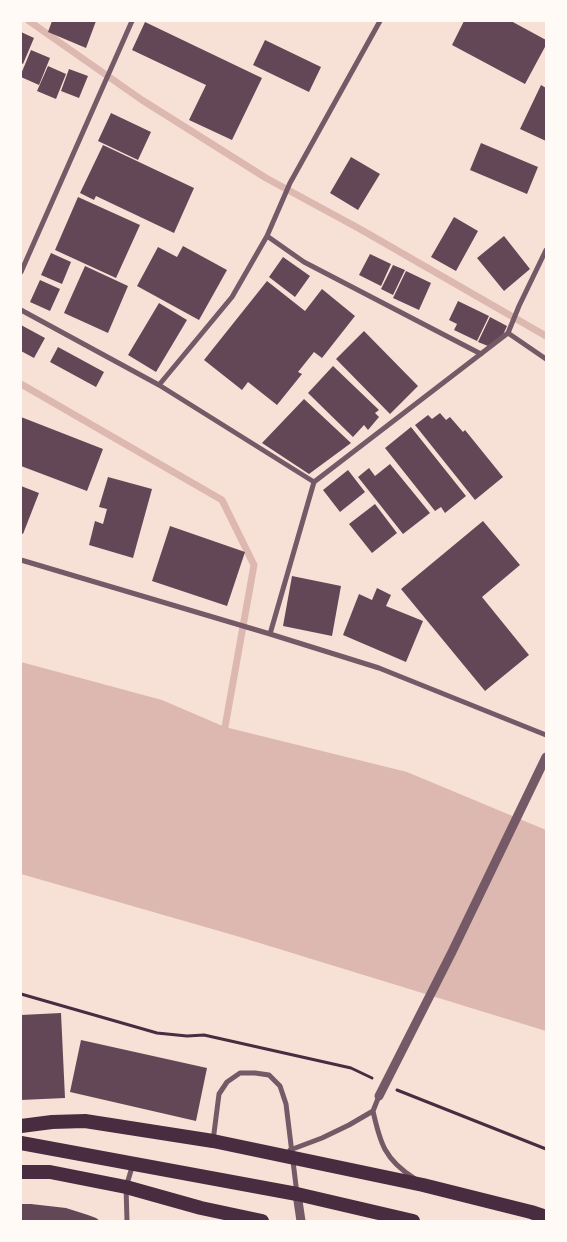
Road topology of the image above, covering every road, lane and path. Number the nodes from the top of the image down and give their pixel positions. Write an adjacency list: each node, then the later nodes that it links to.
1 (132, 21): 5 (street)
2 (380, 21): 3 (street)
3 (268, 236): 8 (street); 10 (street)
4 (546, 250): 7 (street)
5 (21, 272)
6 (21, 310): 10 (street)
7 (508, 333): 8 (street); 9 (street)
8 (481, 354): 11 (street)
9 (546, 360)
10 (159, 385): 11 (street)
11 (314, 482): 13 (street)
12 (21, 560): 13 (street)
13 (270, 634): 14 (street)
14 (546, 735)
15 (545, 759): 19 (street)
16 (21, 994): 17 (path)
17 (375, 1080)
18 (392, 1088): 24 (path)
19 (379, 1096): 20 (street)
20 (373, 1111): 25 (street); 28 (street)
21 (21, 1126): 22 (highway)
22 (213, 1141): 25 (highway); 30 (street)
23 (21, 1143): 26 (highway)
24 (546, 1149)
25 (302, 1153): 28 (highway)
26 (133, 1163): 29 (street); 30 (highway)
27 (21, 1172): 29 (highway)
28 (423, 1185): 31 (highway)
29 (126, 1187): 32 (street); 33 (highway)
30 (297, 1194): 34 (street); 35 (highway)
31 (546, 1217)
32 (127, 1221)
33 (262, 1221)
34 (301, 1221)
35 (413, 1221)

